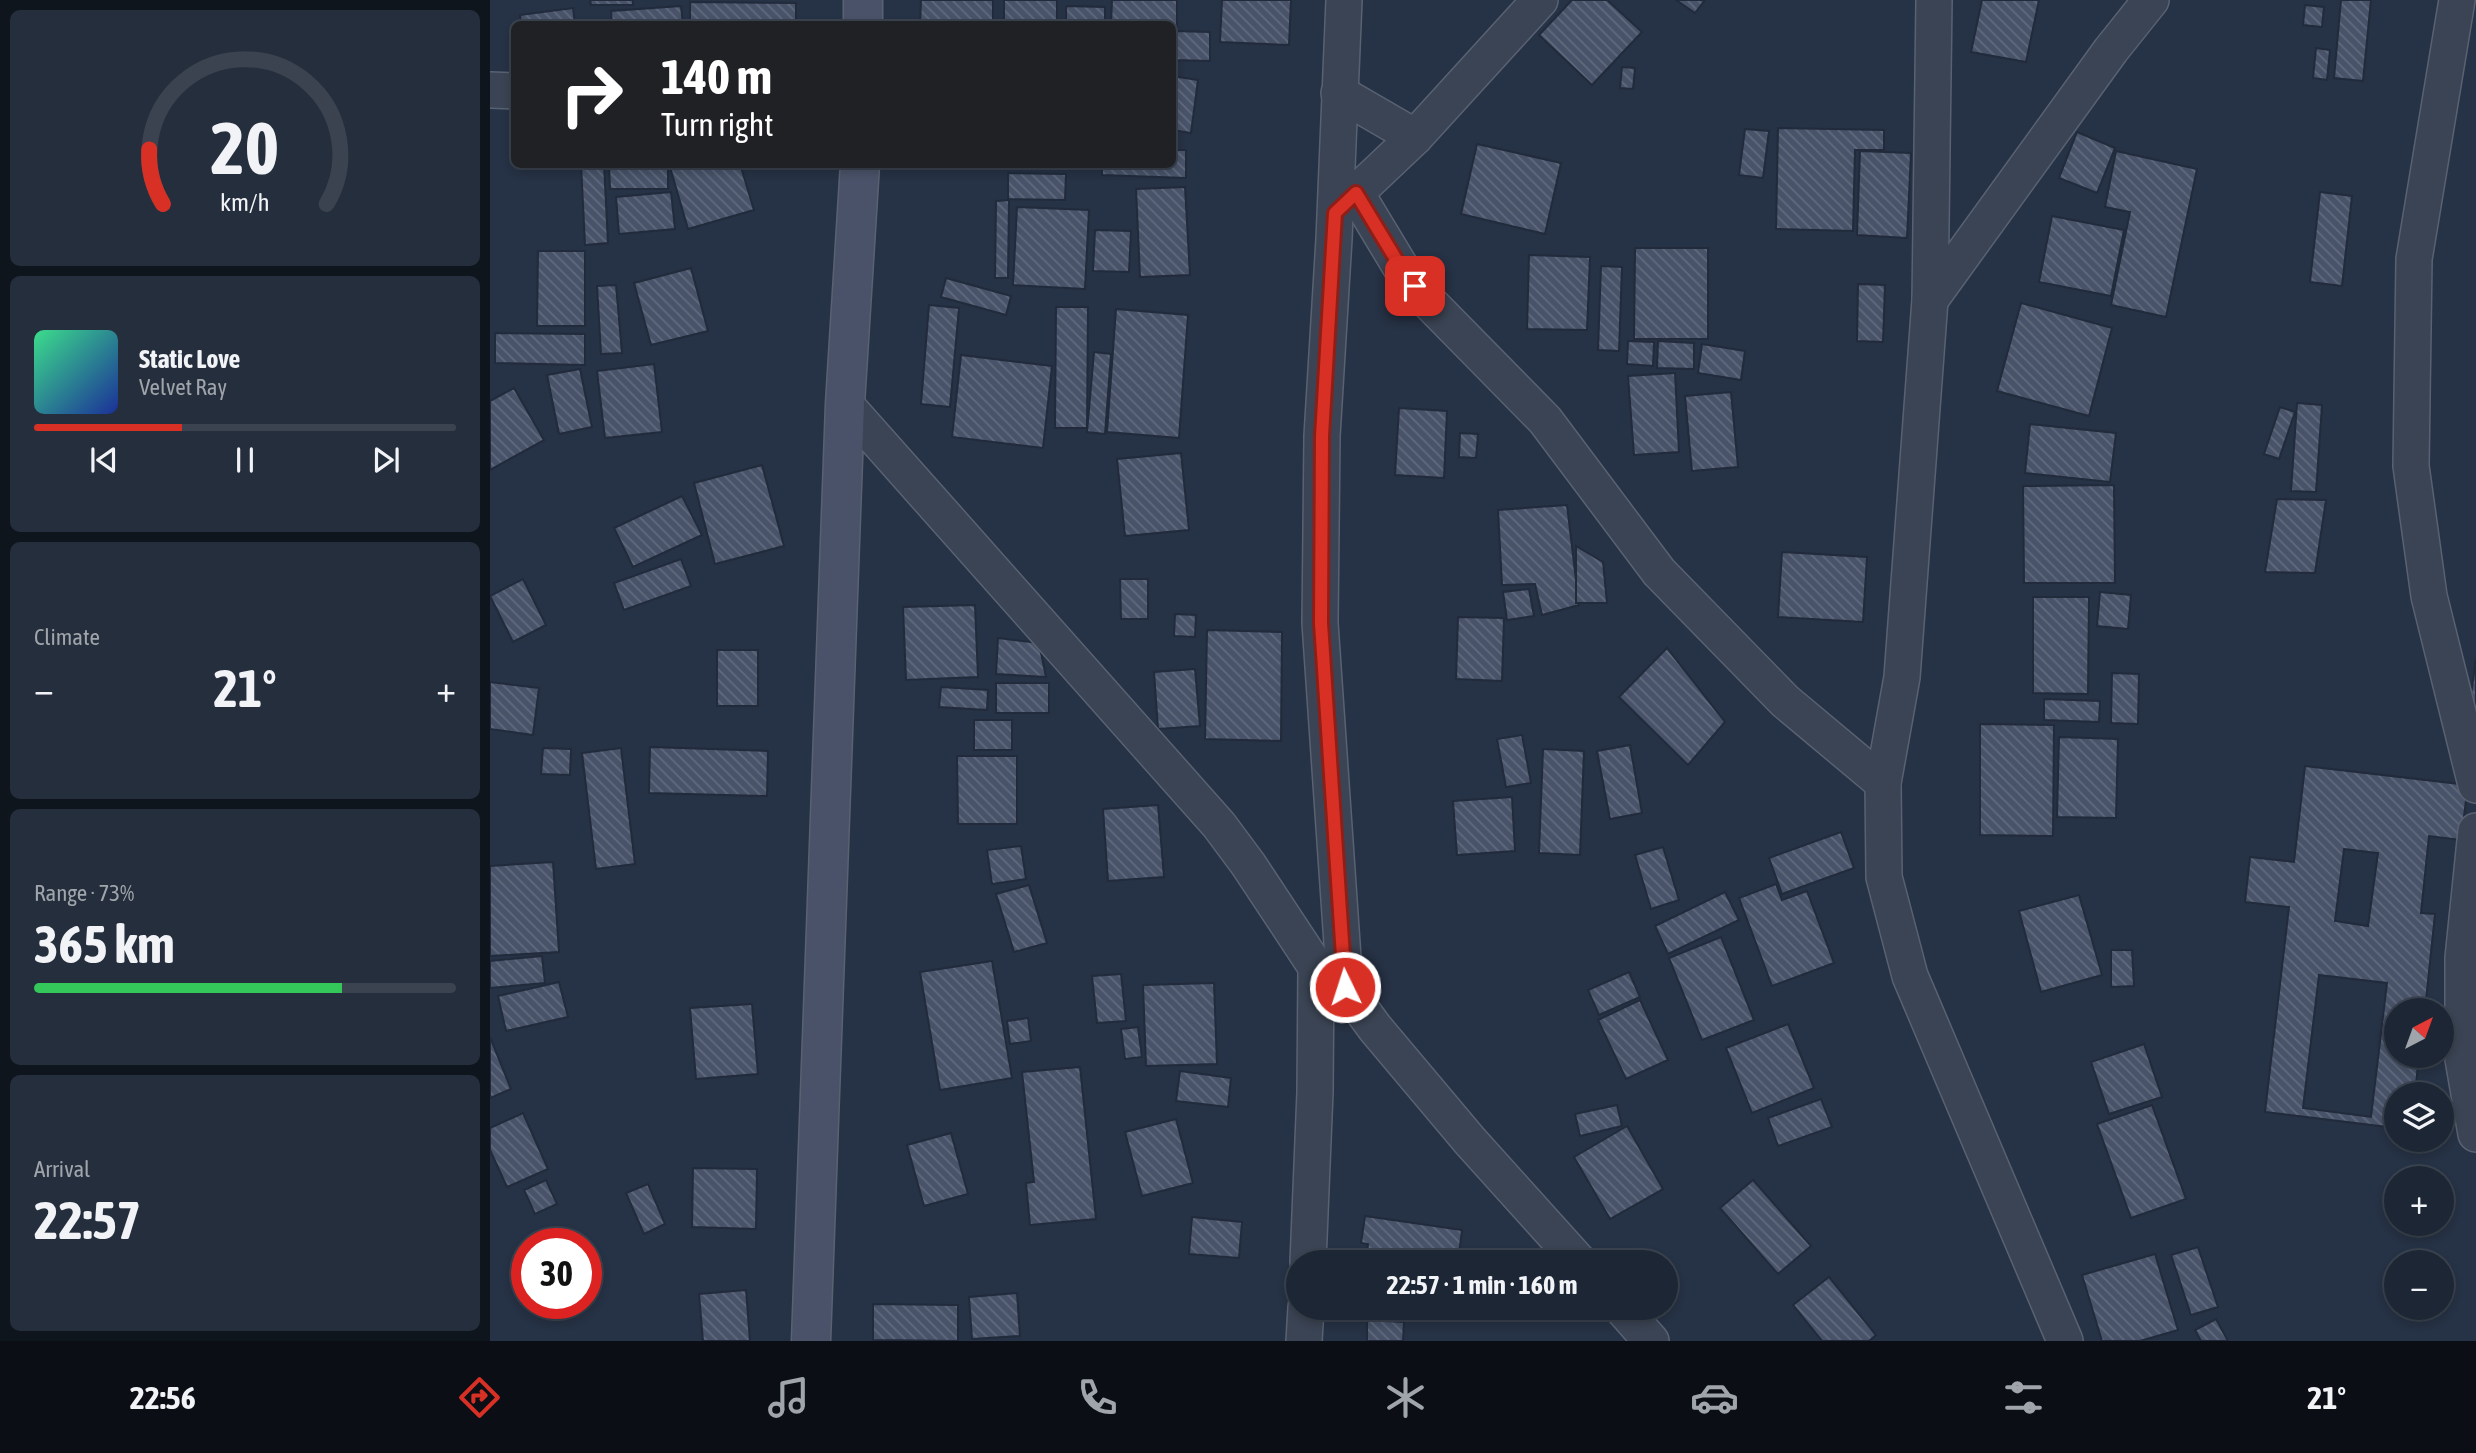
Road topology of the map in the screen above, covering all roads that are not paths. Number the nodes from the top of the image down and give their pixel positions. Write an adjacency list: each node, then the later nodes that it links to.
1 (863, 0): 7 (main road)
2 (1344, 0): 10 (street)
3 (1540, 0): 11 (street)
4 (1934, 0): 14 (street)
5 (2151, 0): 14 (street)
6 (2457, 0): 17 (street)
7 (863, 21)
8 (490, 90): 9 (street)
9 (511, 91)
10 (1339, 93): 11 (street); 13 (street)
11 (1415, 137): 13 (street)
12 (860, 168): 15 (main road)
13 (1345, 203): 16 (street); 20 (street)
14 (1930, 300): 16 (street)
15 (845, 404): 19 (street); 26 (main road)
16 (1883, 783): 29 (street)
17 (2476, 785)
18 (2476, 831): 21 (street)
19 (1316, 967): 20 (street); 22 (street)
20 (1345, 987): 23 (street)
21 (2476, 1134)
22 (1308, 1250)
23 (1568, 1250)
24 (1305, 1320): 27 (street)
25 (1632, 1320): 28 (street)
26 (811, 1341)
27 (1304, 1341)
28 (1651, 1341)
29 (2065, 1341)

